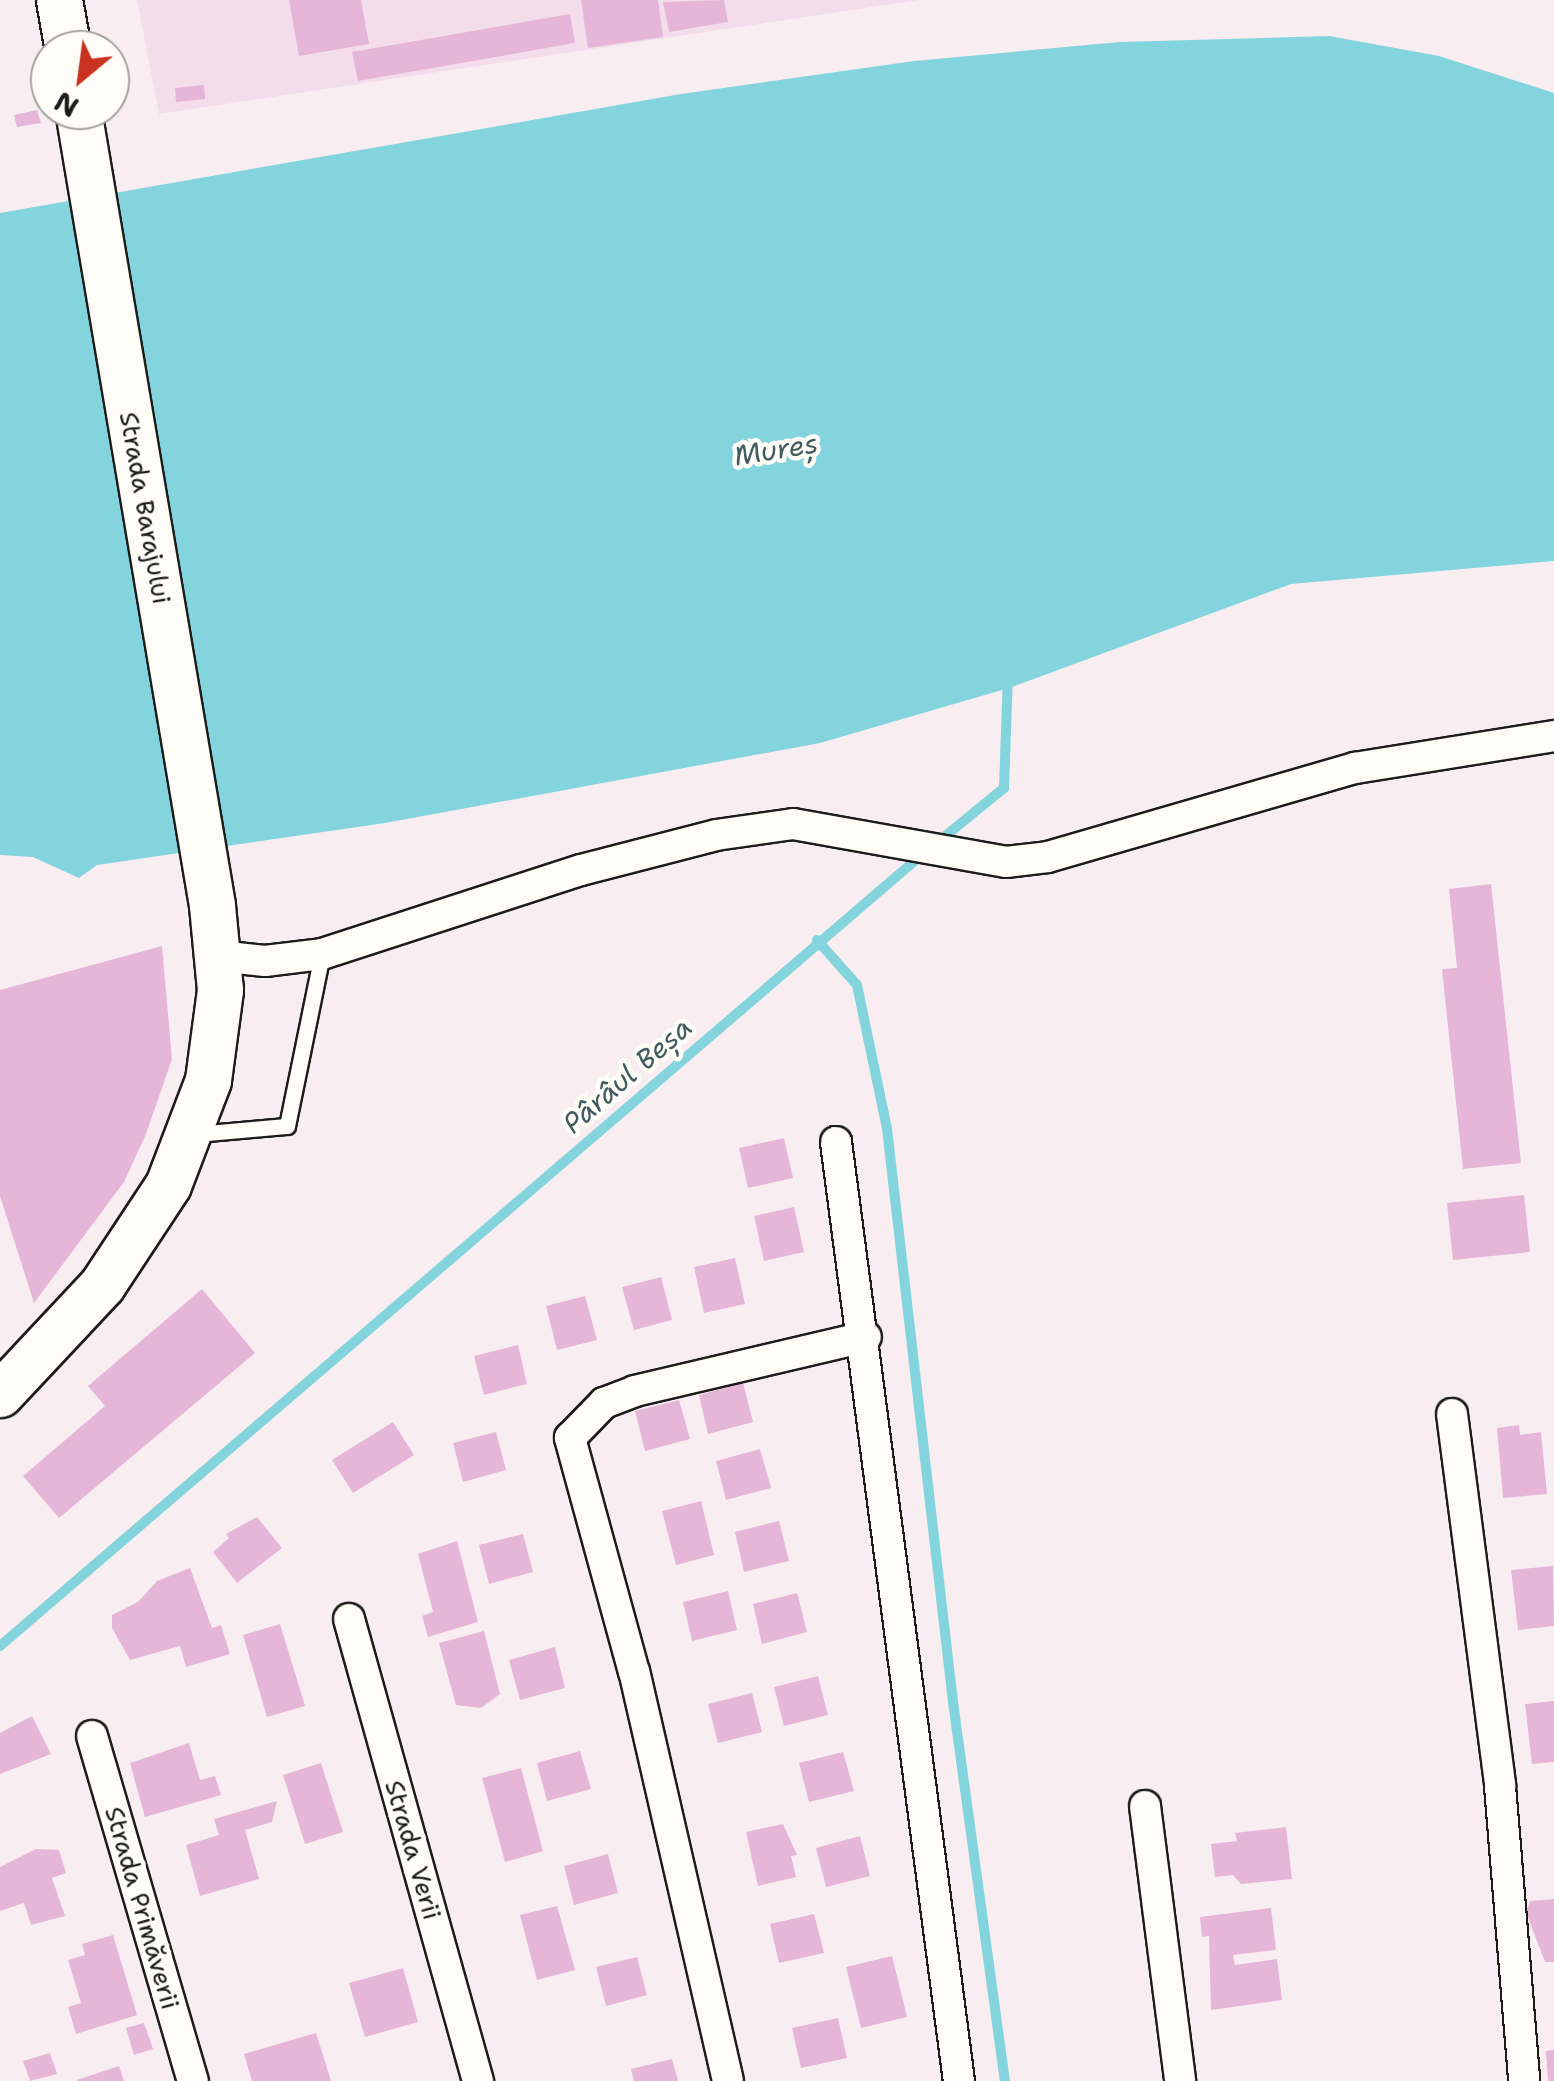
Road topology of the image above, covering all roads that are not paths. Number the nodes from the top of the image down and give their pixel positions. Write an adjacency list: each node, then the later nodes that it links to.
1 (59, 0): 2 (main road)
2 (64, 30)
3 (81, 130): 6 (main road, Strada Barajului)
4 (1554, 736): 5 (street)
5 (322, 954): 6 (street); 7 (lane)
6 (218, 956): 7 (main road, Strada Barajului)
7 (191, 1134): 10 (main road, Strada Barajului)
8 (836, 1142): 9 (street)
9 (866, 1337): 17 (street); 18 (street)
10 (0, 1394)
11 (1452, 1414): 20 (street)
12 (349, 1619): 16 (street, Strada Verii)
13 (92, 1736): 15 (street, Strada Primăverii)
14 (1146, 1806): 19 (street)
15 (193, 2081)
16 (478, 2081)
17 (728, 2081)
18 (959, 2081)
19 (1180, 2081)
20 (1524, 2081)

